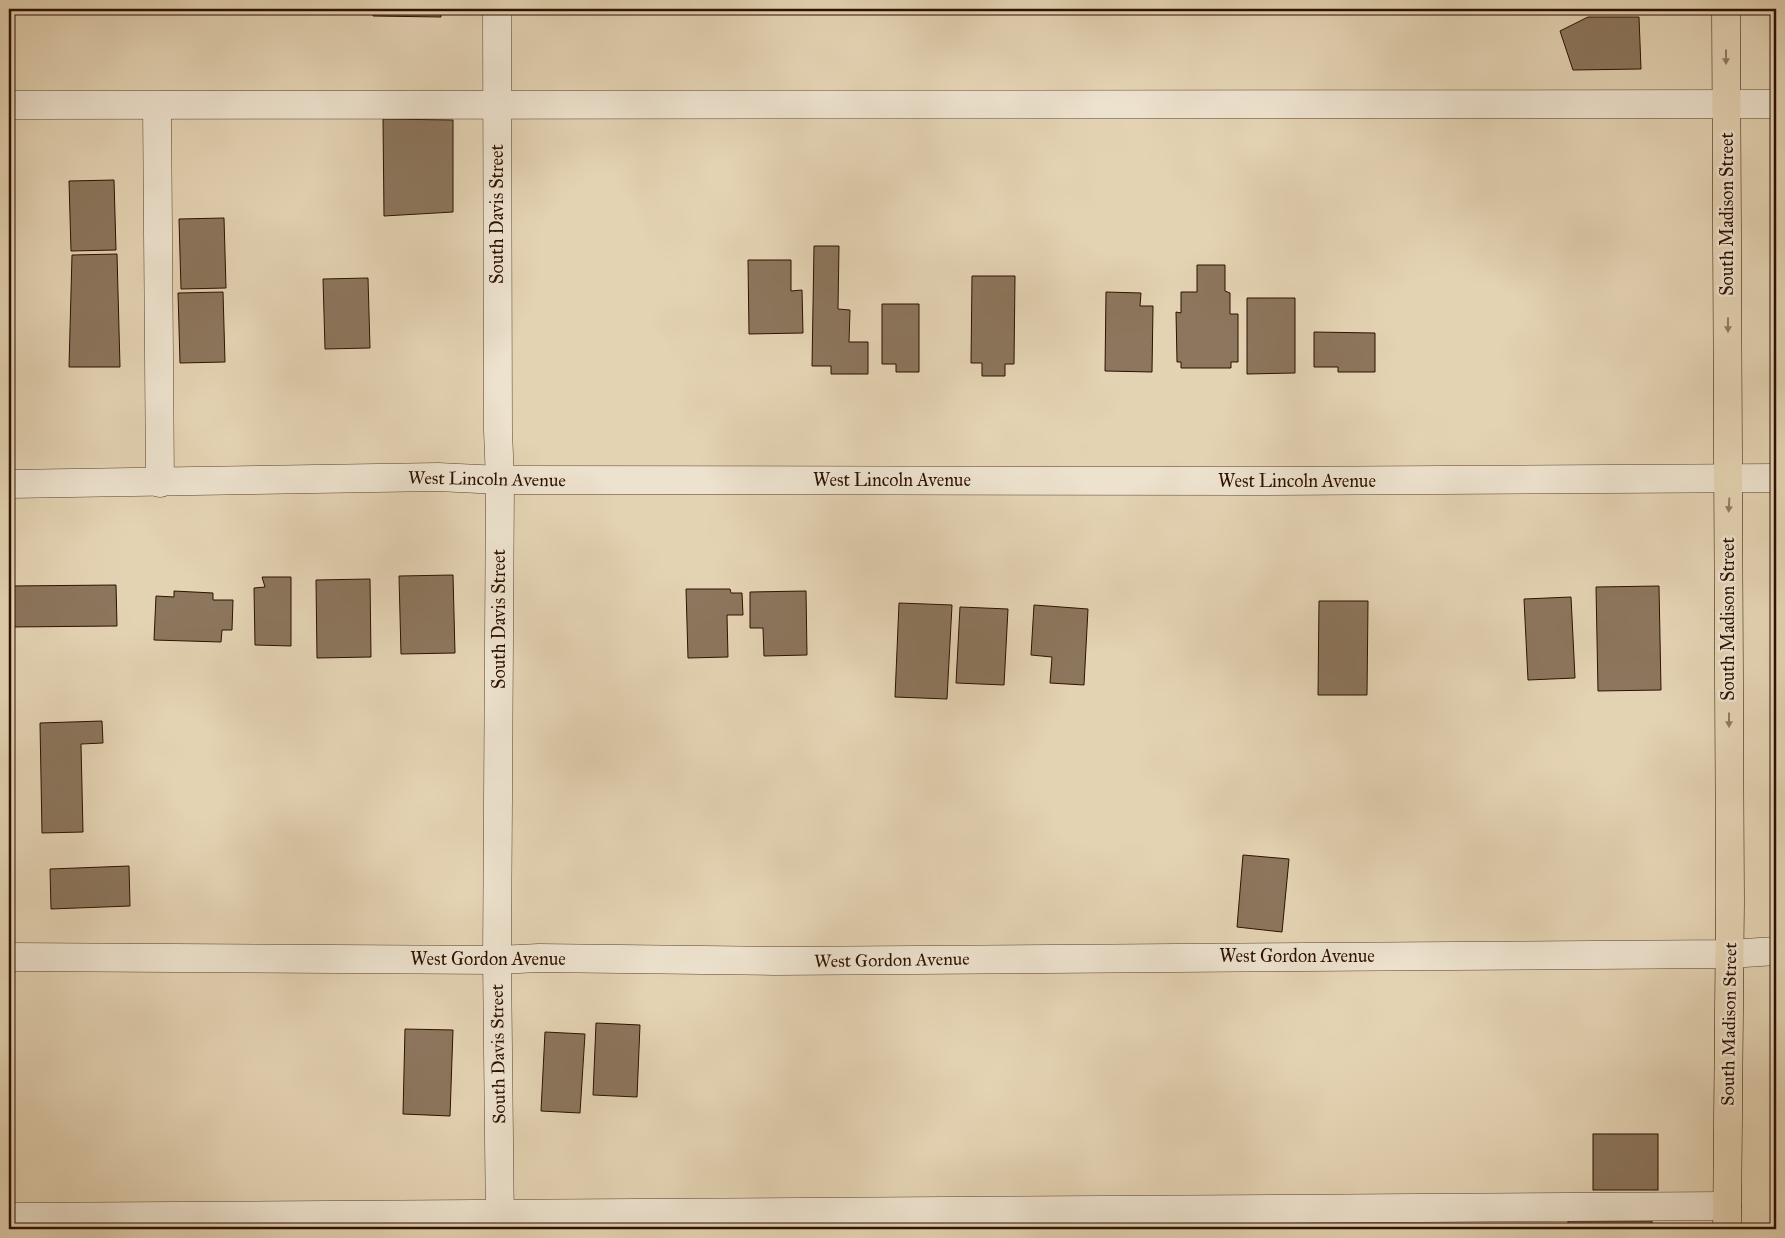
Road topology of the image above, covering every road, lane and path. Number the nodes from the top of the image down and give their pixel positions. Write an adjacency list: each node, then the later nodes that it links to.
1 (497, 9): 7 (street, South Davis Street)
2 (1726, 9): 5 (main road, South Madison Street, one-way to 5)
3 (1776, 104): 5 (street)
4 (9, 105): 6 (street)
5 (1726, 105): 7 (street); 8 (main road, South Madison Street, one-way to 8)
6 (157, 106): 7 (street); 11 (street)
7 (497, 106): 10 (street, South Davis Street)
8 (1730, 477): 9 (street, West Lincoln Avenue); 10 (street, West Lincoln Avenue); 14 (main road, South Madison Street, one-way to 14)
9 (1776, 478)
10 (500, 480): 11 (street, West Lincoln Avenue); 16 (street, South Davis Street)
11 (160, 483): 12 (street, West Lincoln Avenue)
12 (9, 484)
13 (1776, 951): 14 (street, West Gordon Avenue)
14 (1729, 954): 16 (street, West Gordon Avenue); 18 (main road, South Madison Street)
15 (9, 958): 16 (street, West Gordon Avenue)
16 (498, 960): 19 (street, South Davis Street)
17 (9, 1217): 19 (street)
18 (1727, 1217): 19 (street)
19 (500, 1221)

